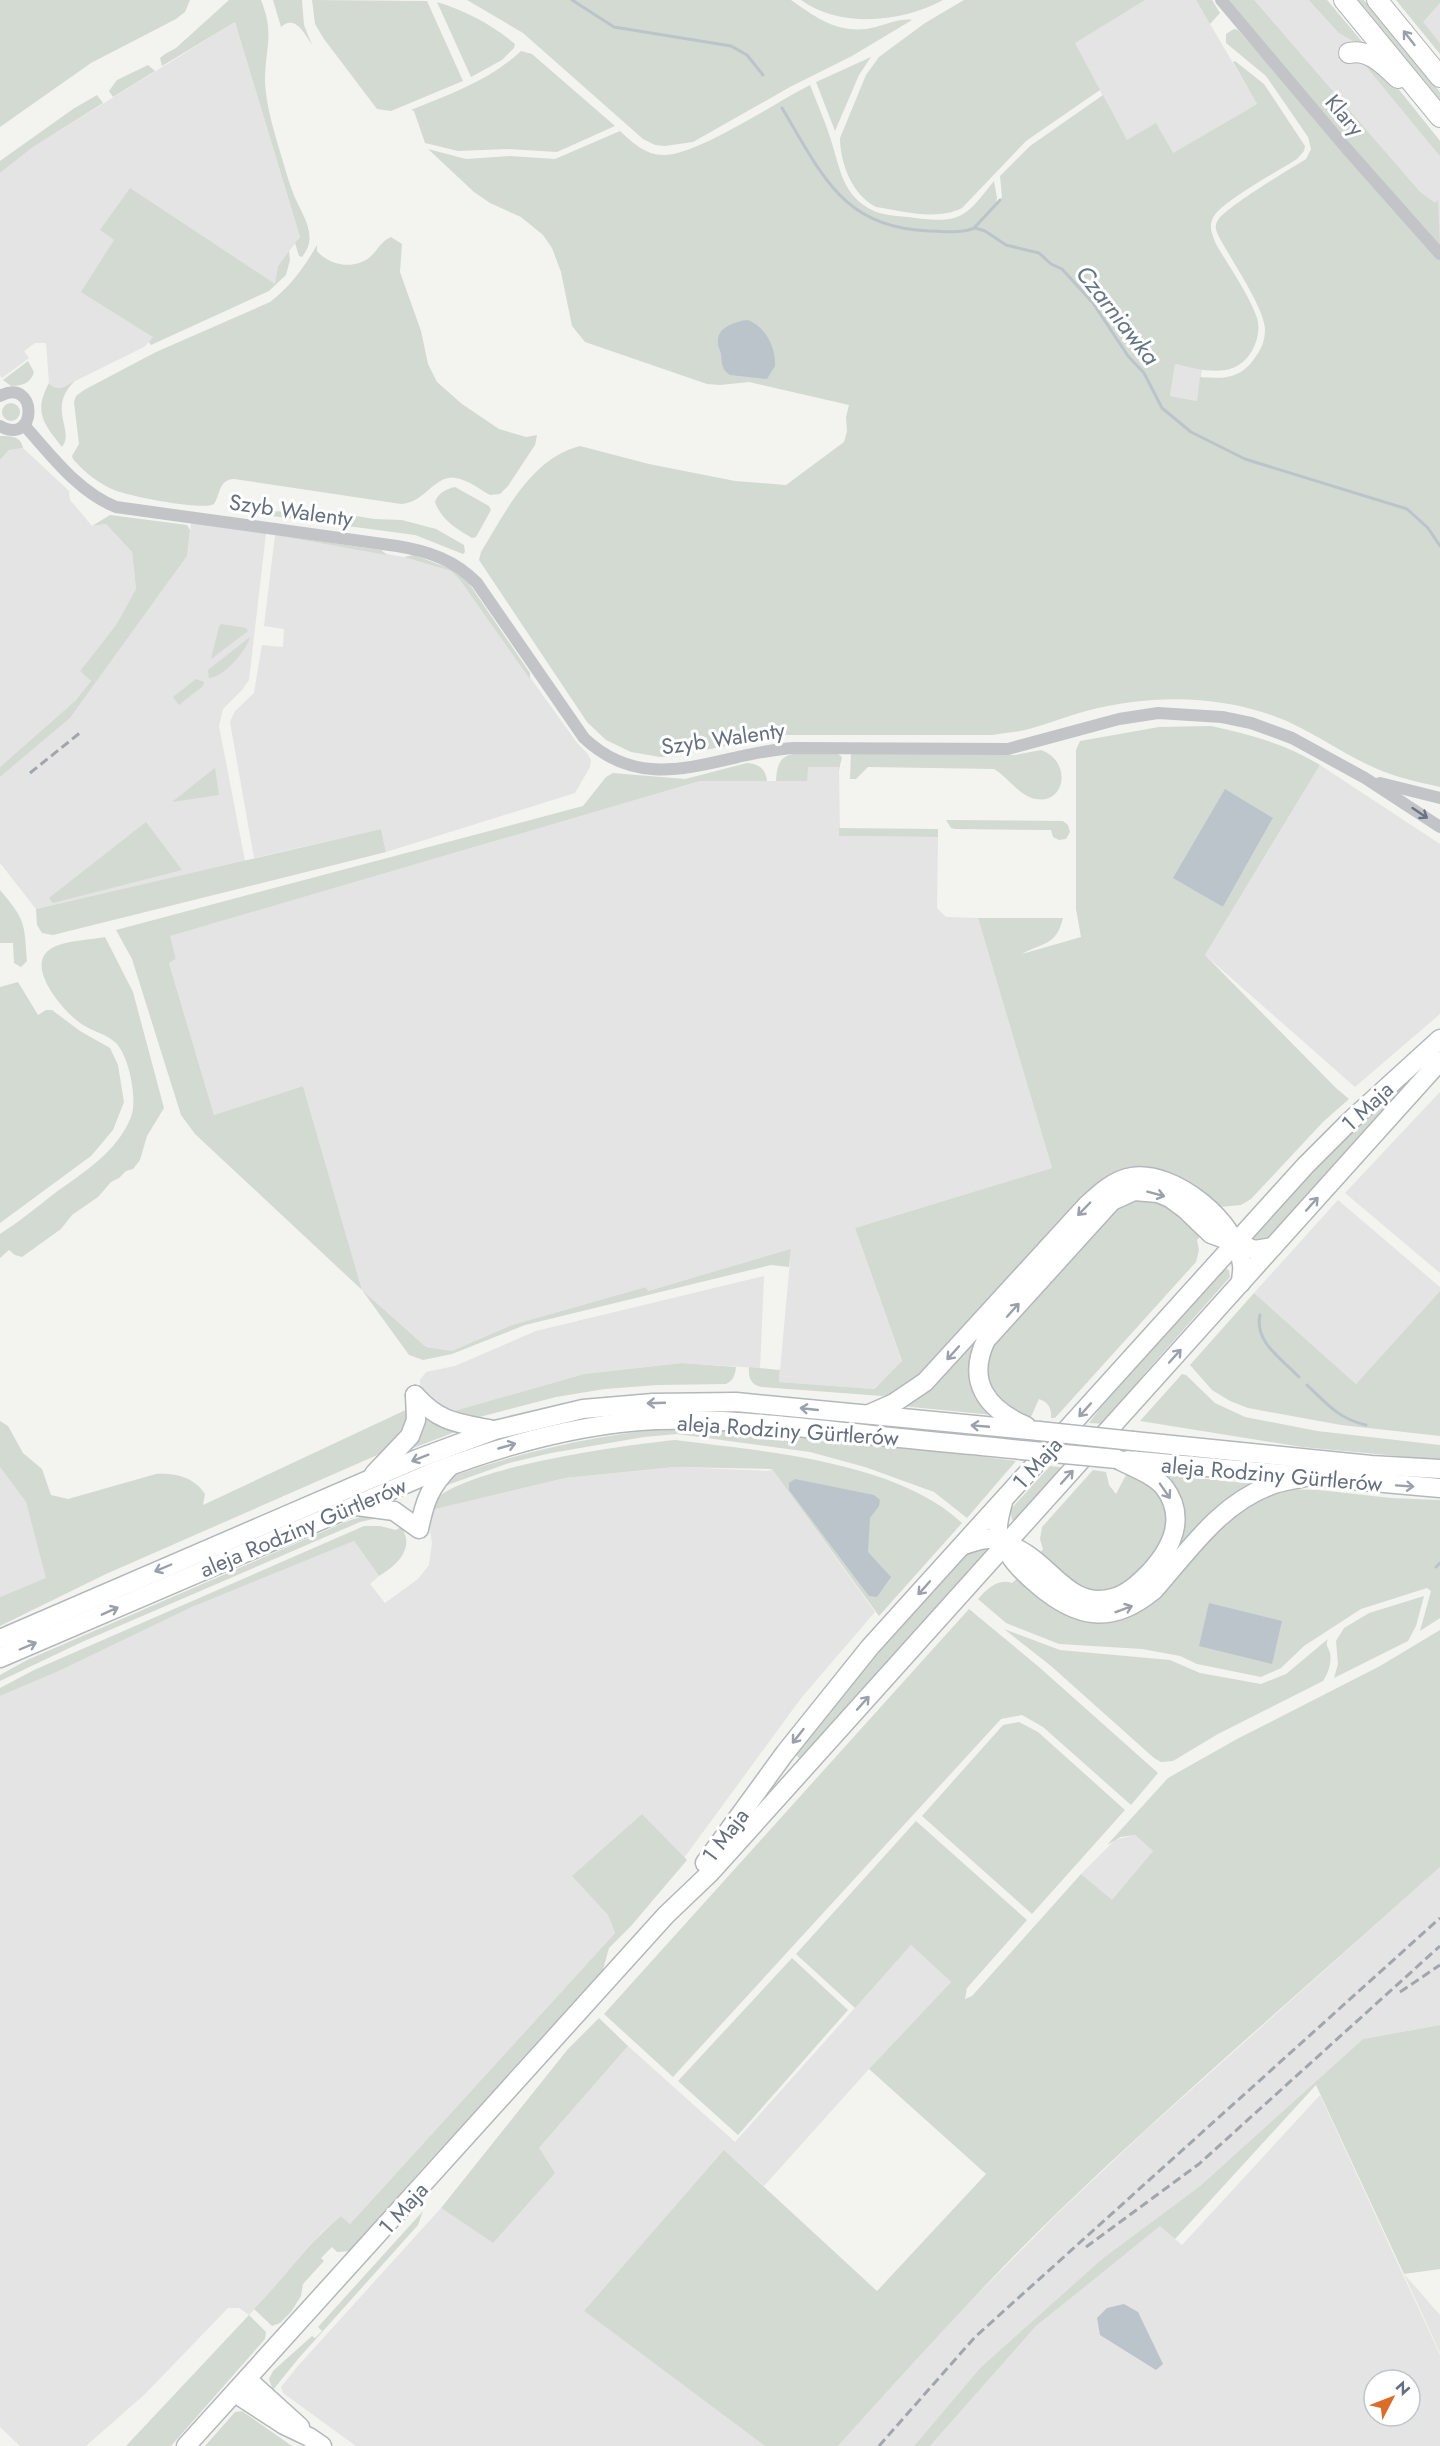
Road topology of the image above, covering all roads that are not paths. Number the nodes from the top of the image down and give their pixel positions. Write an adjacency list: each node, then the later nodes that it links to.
1 (1221, 0): 7 (street, Klary)
2 (1344, 0): 6 (main road)
3 (1377, 0): 5 (main road, one-way to 3)
4 (1349, 53): 6 (main road)
5 (1440, 77)
6 (1436, 112)
7 (1440, 254)
8 (0, 396): 9 (street)
9 (24, 425): 10 (street); 11 (street, Szyb Walenty)
10 (0, 426)
11 (1365, 778): 12 (street, Szyb Walenty); 13 (street, Szyb Walenty, one-way to 13)
12 (1440, 798)
13 (1440, 827)
14 (1440, 1039): 16 (main road, 1 Maja)
15 (1440, 1061): 19 (main road, 1 Maja, one-way to 15)
16 (1256, 1220): 17 (main road); 18 (main road, 1 Maja)
17 (1217, 1228): 18 (main road); 20 (main road); 22 (main road, one-way to 22); 24 (main road, one-way to 17)
18 (1235, 1243): 19 (main road); 20 (main road, 1 Maja); 21 (main road)
19 (1273, 1247): 21 (main road, 1 Maja)
20 (1212, 1270): 31 (main road, 1 Maja, one-way to 31)
21 (1241, 1283): 33 (main road, 1 Maja, one-way to 21)
22 (867, 1415): 23 (main road, aleja Rodziny Gürtlerów, one-way to 23); 24 (main road, aleja Rodziny Gürtlerów, one-way to 22)
23 (495, 1430): 29 (main road, aleja Rodziny Gürtlerów, one-way to 29); 29 (main road)
24 (1039, 1431): 27 (main road, aleja Rodziny Gürtlerów, bridge)
25 (1117, 1459): 26 (main road, aleja Rodziny Gürtlerów, one-way to 25, bridge); 28 (main road, aleja Rodziny Gürtlerów); 36 (main road, one-way to 36)
26 (452, 1464): 32 (main road, aleja Rodziny Gürtlerów); 32 (main road)
27 (1440, 1469)
28 (1305, 1477): 30 (main road, aleja Rodziny Gürtlerów, one-way to 30); 36 (main road, one-way to 28)
29 (370, 1479): 38 (main road, aleja Rodziny Gürtlerów, one-way to 38)
30 (1440, 1488)
31 (1003, 1502): 34 (main road); 35 (main road, 1 Maja)
32 (351, 1506): 39 (main road, aleja Rodziny Gürtlerów, one-way to 32)
33 (1027, 1520): 34 (main road, 1 Maja); 36 (main road)
34 (1006, 1544): 35 (main road); 36 (main road); 37 (main road, 1 Maja)
35 (964, 1545): 40 (main road, 1 Maja, one-way to 40)
36 (1024, 1562): 37 (main road)
37 (982, 1570): 40 (main road, 1 Maja, one-way to 37)
38 (0, 1639)
39 (0, 1658)
40 (666, 1915): 41 (main road, 1 Maja)
41 (241, 2386): 42 (main road); 43 (main road, 1 Maja)
42 (316, 2442)
43 (186, 2446)

